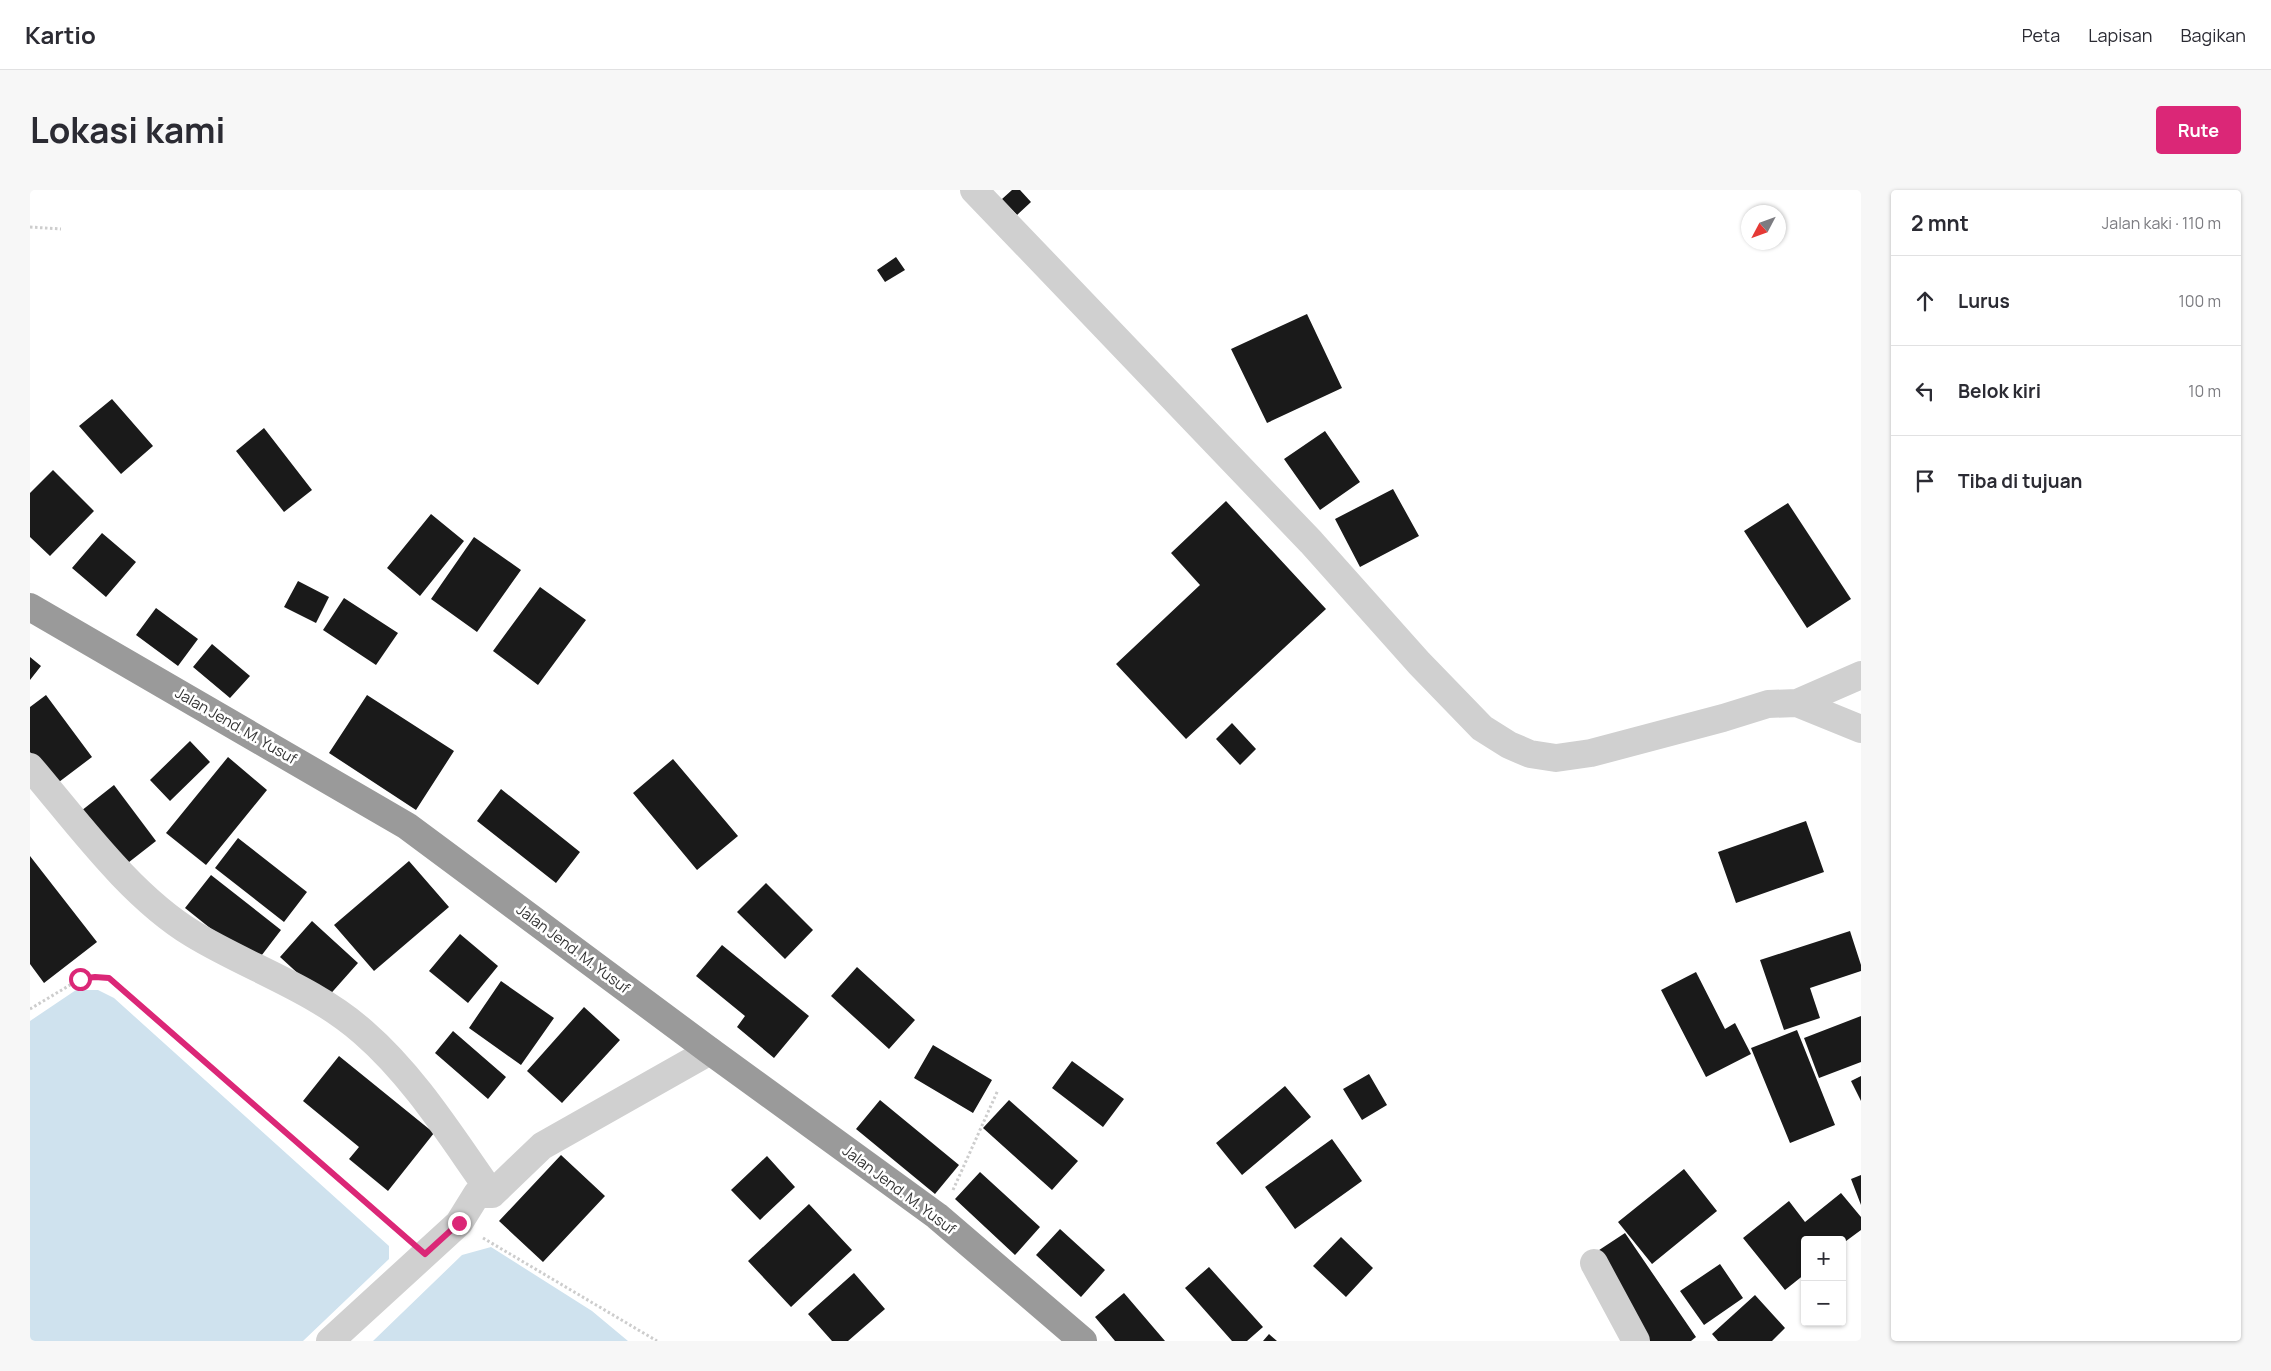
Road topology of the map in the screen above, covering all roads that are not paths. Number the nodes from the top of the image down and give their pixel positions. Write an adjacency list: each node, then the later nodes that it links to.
1 (974, 190): 4 (street)
2 (30, 607): 7 (highway, Jalan Jend. M. Yusuf)
3 (1861, 676): 4 (street)
4 (1797, 703): 5 (street)
5 (1861, 729)
6 (30, 767): 8 (street)
7 (710, 1051): 8 (street); 11 (highway, Jalan Jend. M. Yusuf)
8 (492, 1194): 10 (street)
9 (1594, 1263): 12 (street)
10 (330, 1341)
11 (1083, 1341)
12 (1636, 1341)

